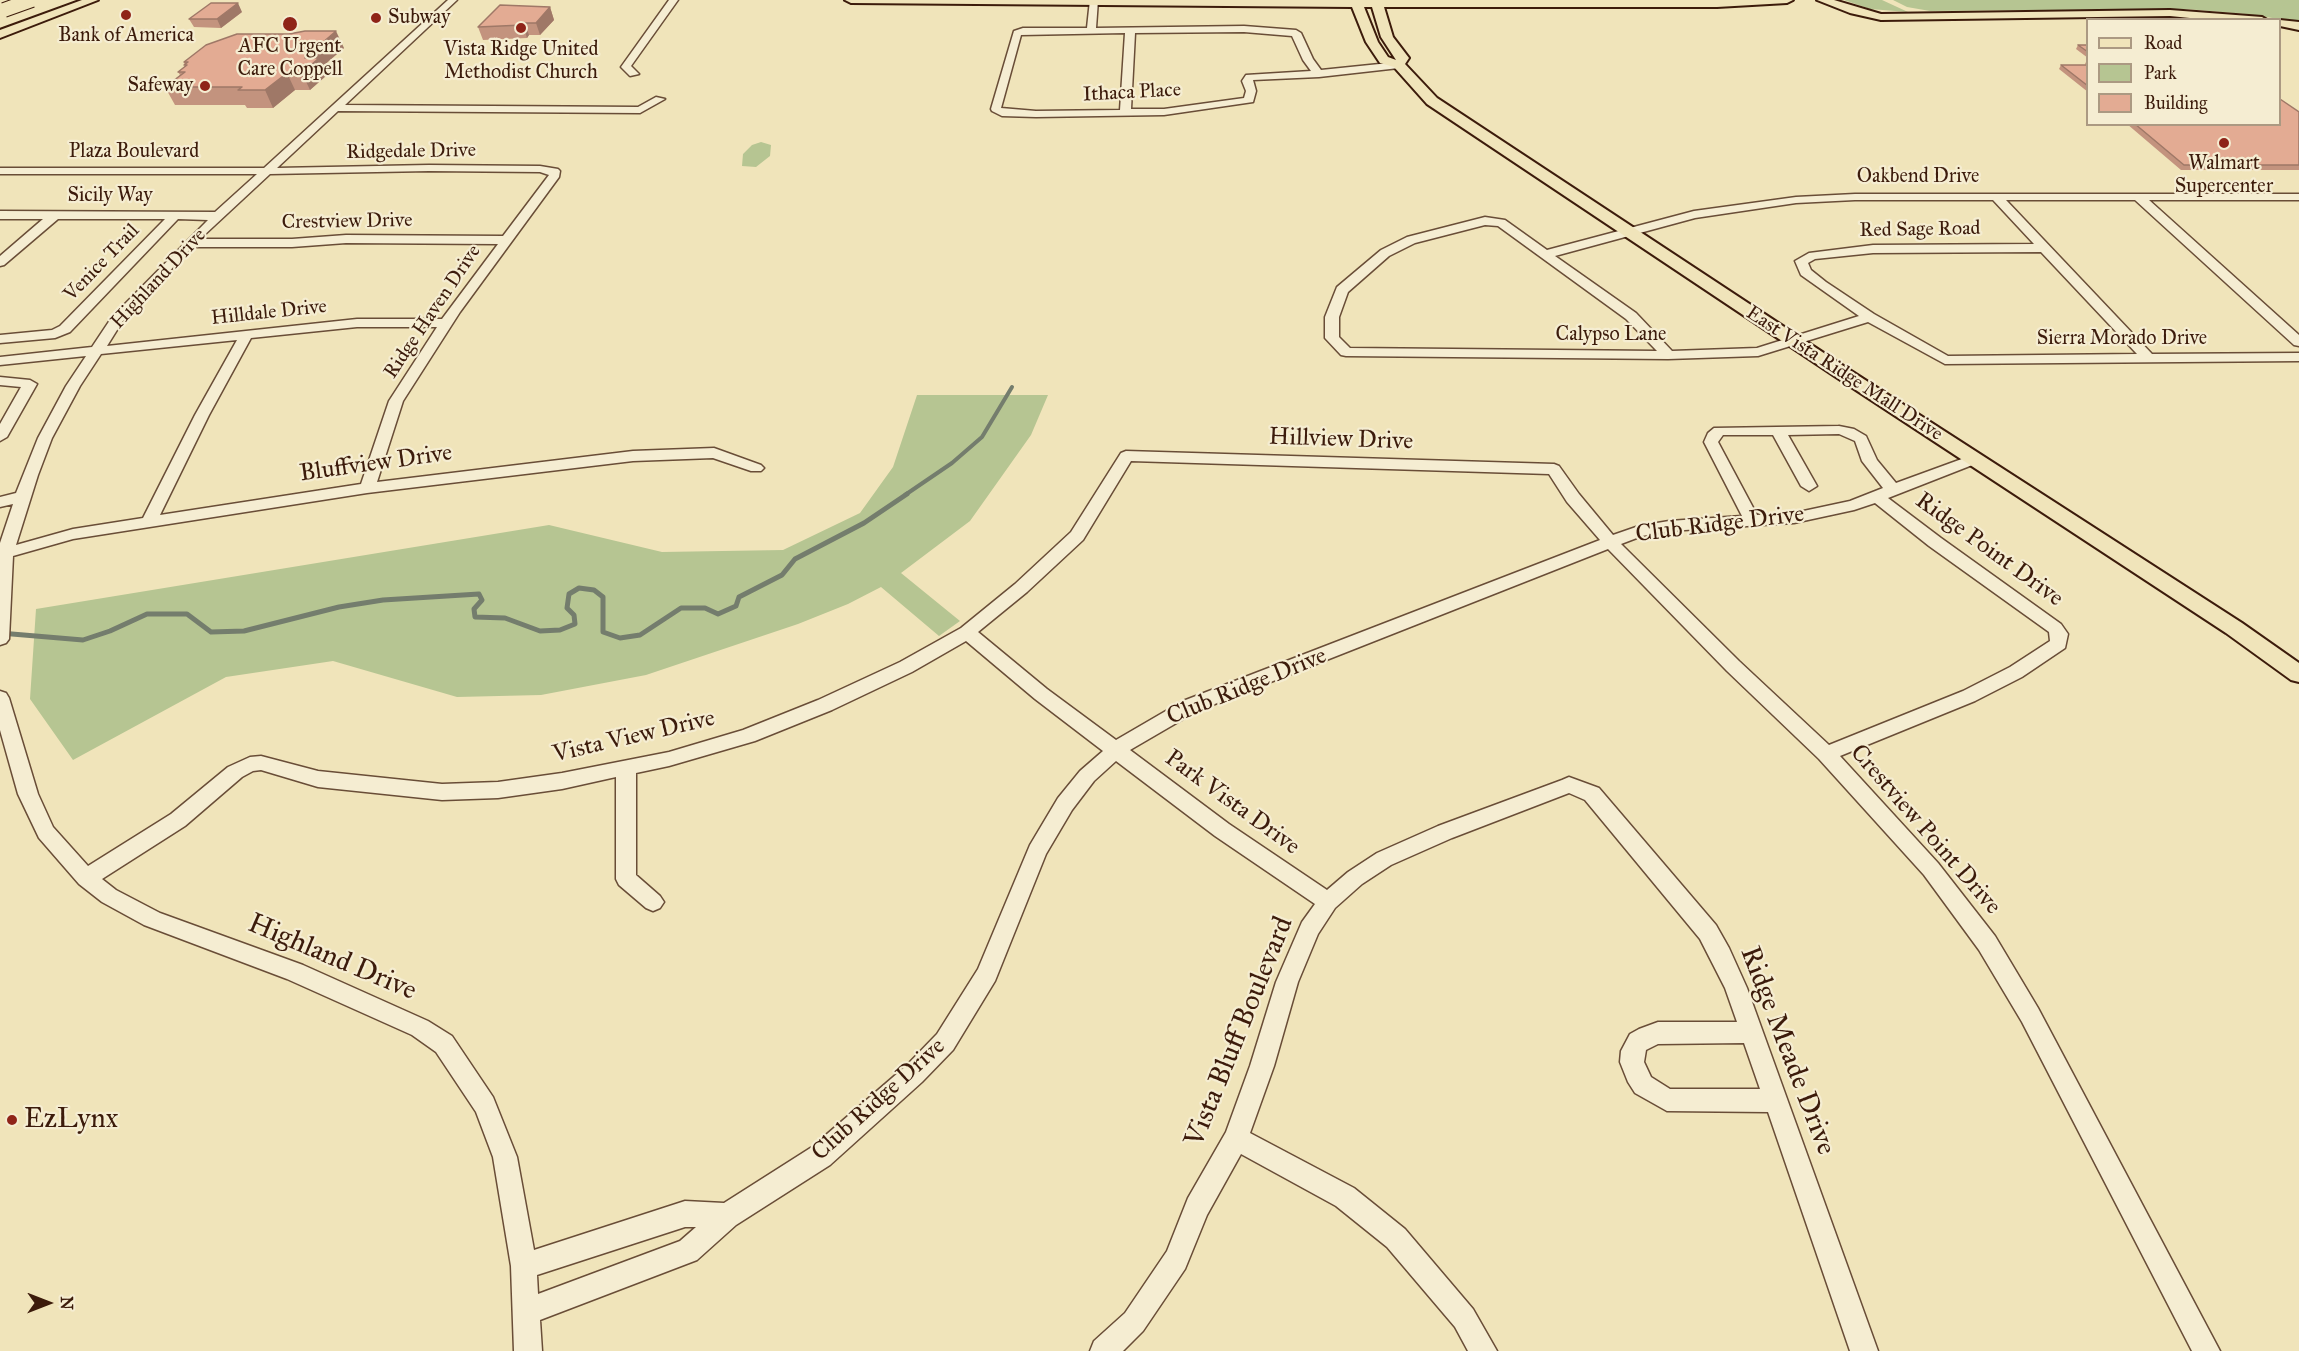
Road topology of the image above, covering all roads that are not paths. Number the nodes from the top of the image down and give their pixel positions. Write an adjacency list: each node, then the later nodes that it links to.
1 (32, 0): 15 (highway, bridge)
2 (92, 0): 18 (main road)
3 (453, 0): 29 (street, Highland Drive)
4 (674, 0): 26 (street)
5 (851, 0): 6 (main road)
6 (862, 0): 7 (main road)
7 (1094, 0): 11 (main road); 22 (street)
8 (1786, 0): 13 (main road)
9 (1823, 0): 16 (main road)
10 (1812, 1): 16 (main road)
11 (1356, 2): 12 (main road); 25 (main road, East Vista Ridge Mall Drive)
12 (1377, 2): 13 (main road); 25 (main road, East Vista Ridge Mall Drive)
13 (1562, 2)
14 (1894, 3): 17 (main road)
15 (2, 7): 18 (main road)
16 (1844, 8): 17 (main road)
17 (1944, 17): 19 (main road)
18 (44, 18): 24 (main road)
19 (2231, 18)
20 (2281, 23): 21 (main road)
21 (2299, 26)
22 (1091, 32): 23 (street); 30 (street, Ithaca Place)
23 (1130, 32): 27 (street); 30 (street)
24 (0, 34)
25 (1398, 65): 27 (street, Ithaca Place); 41 (main road, East Vista Ridge Mall Drive)
26 (634, 74)
27 (1319, 74): 30 (street, Ithaca Place)
28 (660, 99): 29 (street)
29 (337, 108): 31 (street, Highland Drive)
30 (1125, 114)
31 (269, 170): 32 (street, Plaza Boulevard); 33 (street, Ridgedale Drive); 40 (street, Highland Drive)
32 (0, 171)
33 (554, 171): 42 (street, Ridge Haven Drive)
34 (1996, 197): 35 (street, Oakbend Drive); 41 (street, Oakbend Drive); 44 (street)
35 (2138, 197): 36 (street, Oakbend Drive); 52 (street)
36 (2299, 197)
37 (0, 215): 38 (street, Sicily Way)
38 (55, 215): 39 (street, Sicily Way); 46 (street)
39 (175, 216): 40 (street, Sicily Way); 50 (street, Venice Trail)
40 (219, 216): 43 (street, Highland Drive)
41 (1629, 232): 45 (street, Oakbend Drive); 51 (main road, East Vista Ridge Mall Drive)
42 (506, 240): 43 (street, Crestview Drive); 48 (street, Ridge Haven Drive)
43 (189, 243): 53 (street, Highland Drive)
44 (2042, 248): 47 (street, Red Sage Road); 56 (street)
45 (1544, 255): 54 (street); 54 (street, Calypso Lane)
46 (0, 262)
47 (1869, 317): 51 (street, Calypso Lane); 56 (street, Sierra Morado Drive)
48 (446, 323): 49 (street, Hilldale Drive); 66 (street, Ridge Haven Drive)
49 (246, 335): 53 (street, Hilldale Drive); 71 (street)
50 (0, 339)
51 (1795, 342): 54 (street, Calypso Lane); 62 (main road, East Vista Ridge Mall Drive)
52 (2299, 342)
53 (96, 351): 57 (street, Hilldale Drive); 68 (street, Highland Drive)
54 (1668, 355)
55 (2299, 357): 56 (street, Sierra Morado Drive)
56 (2148, 358)
57 (0, 361)
58 (0, 381): 60 (street)
59 (1778, 430): 65 (street); 67 (street); 70 (street)
60 (0, 437)
61 (1126, 456): 64 (street, Hillview Drive); 75 (street, Vista View Drive)
62 (1975, 459): 67 (street, Club Ridge Drive); 77 (main road, East Vista Ridge Mall Drive)
63 (756, 468): 66 (street, Bluffview Drive)
64 (1554, 469): 72 (street, Crestview Point Drive)
65 (1809, 486)
66 (367, 488): 71 (street, Bluffview Drive)
67 (1884, 493): 70 (street, Club Ridge Drive); 80 (street, Ridge Point Drive)
68 (22, 497): 69 (street); 73 (street, Highland Drive)
69 (0, 502)
70 (1752, 521): 72 (street, Club Ridge Drive)
71 (148, 523): 73 (street, Bluffview Drive)
72 (1609, 541): 79 (street, Club Ridge Drive); 80 (street, Crestview Point Drive)
73 (5, 553): 74 (street, Highland Drive)
74 (0, 616): 76 (street, Highland Drive)
75 (967, 632): 79 (street, Park Vista Drive); 81 (street, Vista View Drive)
76 (0, 639)
77 (2299, 674)
78 (0, 698): 83 (street, Highland Drive)
79 (1116, 750): 85 (street, Park Vista Drive); 89 (street, Club Ridge Drive)
80 (1826, 754): 96 (street, Crestview Point Drive)
81 (626, 769): 83 (street, Vista View Drive); 84 (street)
82 (1569, 785): 85 (street, Vista Bluff Boulevard); 86 (street, Ridge Meade Drive)
83 (86, 878): 90 (street, Highland Drive)
84 (653, 902)
85 (1328, 902): 88 (street, Vista Bluff Boulevard)
86 (1751, 1032): 87 (street, Ridge Meade Drive); 87 (street)
87 (1776, 1101): 95 (street, Ridge Meade Drive)
88 (1236, 1138): 93 (street, Vista Bluff Boulevard); 94 (street)
89 (727, 1216): 90 (street); 91 (street, Club Ridge Drive)
90 (524, 1266): 91 (street, Highland Drive)
91 (527, 1312): 92 (street, Highland Drive)
92 (528, 1351)
93 (1104, 1351)
94 (1483, 1351)
95 (1864, 1351)
96 (2206, 1351)

